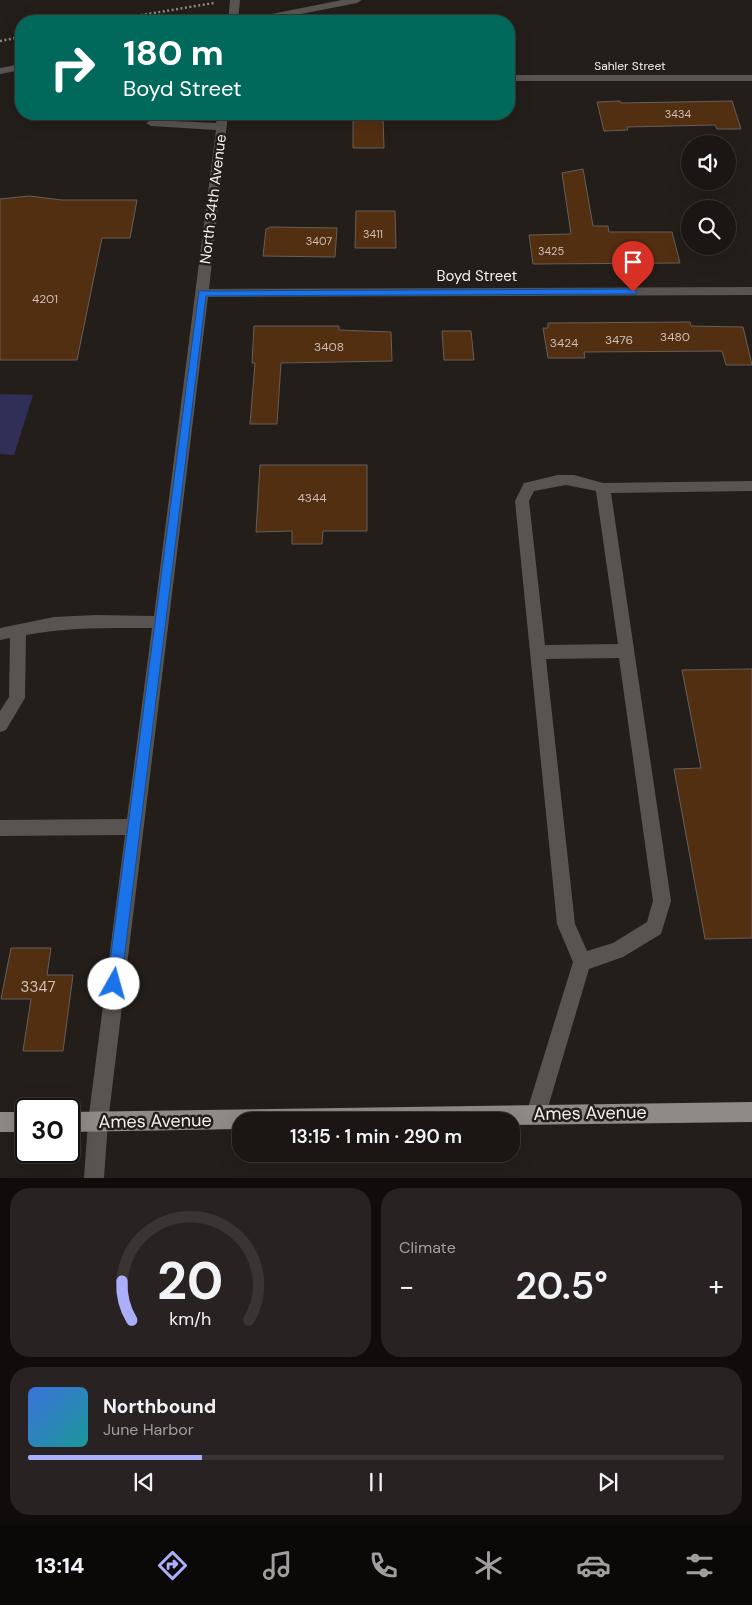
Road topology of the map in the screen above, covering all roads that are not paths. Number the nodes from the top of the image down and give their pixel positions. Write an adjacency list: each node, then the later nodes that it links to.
1 (235, 0): 3 (street)
2 (357, 0): 4 (street)
3 (234, 15)
4 (281, 15)
5 (15, 68): 6 (street)
6 (0, 71)
7 (515, 78): 8 (street, Sahler Street)
8 (752, 78)
9 (222, 120): 10 (street); 12 (street, North 34th Avenue)
10 (151, 123)
11 (752, 291): 12 (street, Boyd Street)
12 (202, 293): 15 (street, North 34th Avenue)
13 (752, 486): 14 (street)
14 (603, 488): 18 (street); 19 (street)
15 (159, 622): 16 (street); 21 (street, North 34th Avenue)
16 (18, 630): 17 (street); 20 (street)
17 (0, 634)
18 (538, 652): 19 (street); 23 (street)
19 (626, 652): 23 (street)
20 (0, 725)
21 (134, 827): 22 (street); 29 (street, North 34th Avenue)
22 (0, 828)
23 (582, 962): 25 (street)
24 (752, 1112): 25 (main road, Ames Avenue)
25 (536, 1114): 29 (main road, Ames Avenue)
26 (0, 1122): 27 (main road)
27 (15, 1122)
28 (80, 1122): 29 (main road, Ames Avenue)
29 (98, 1122): 30 (street, North 34th Avenue)
30 (94, 1178)

